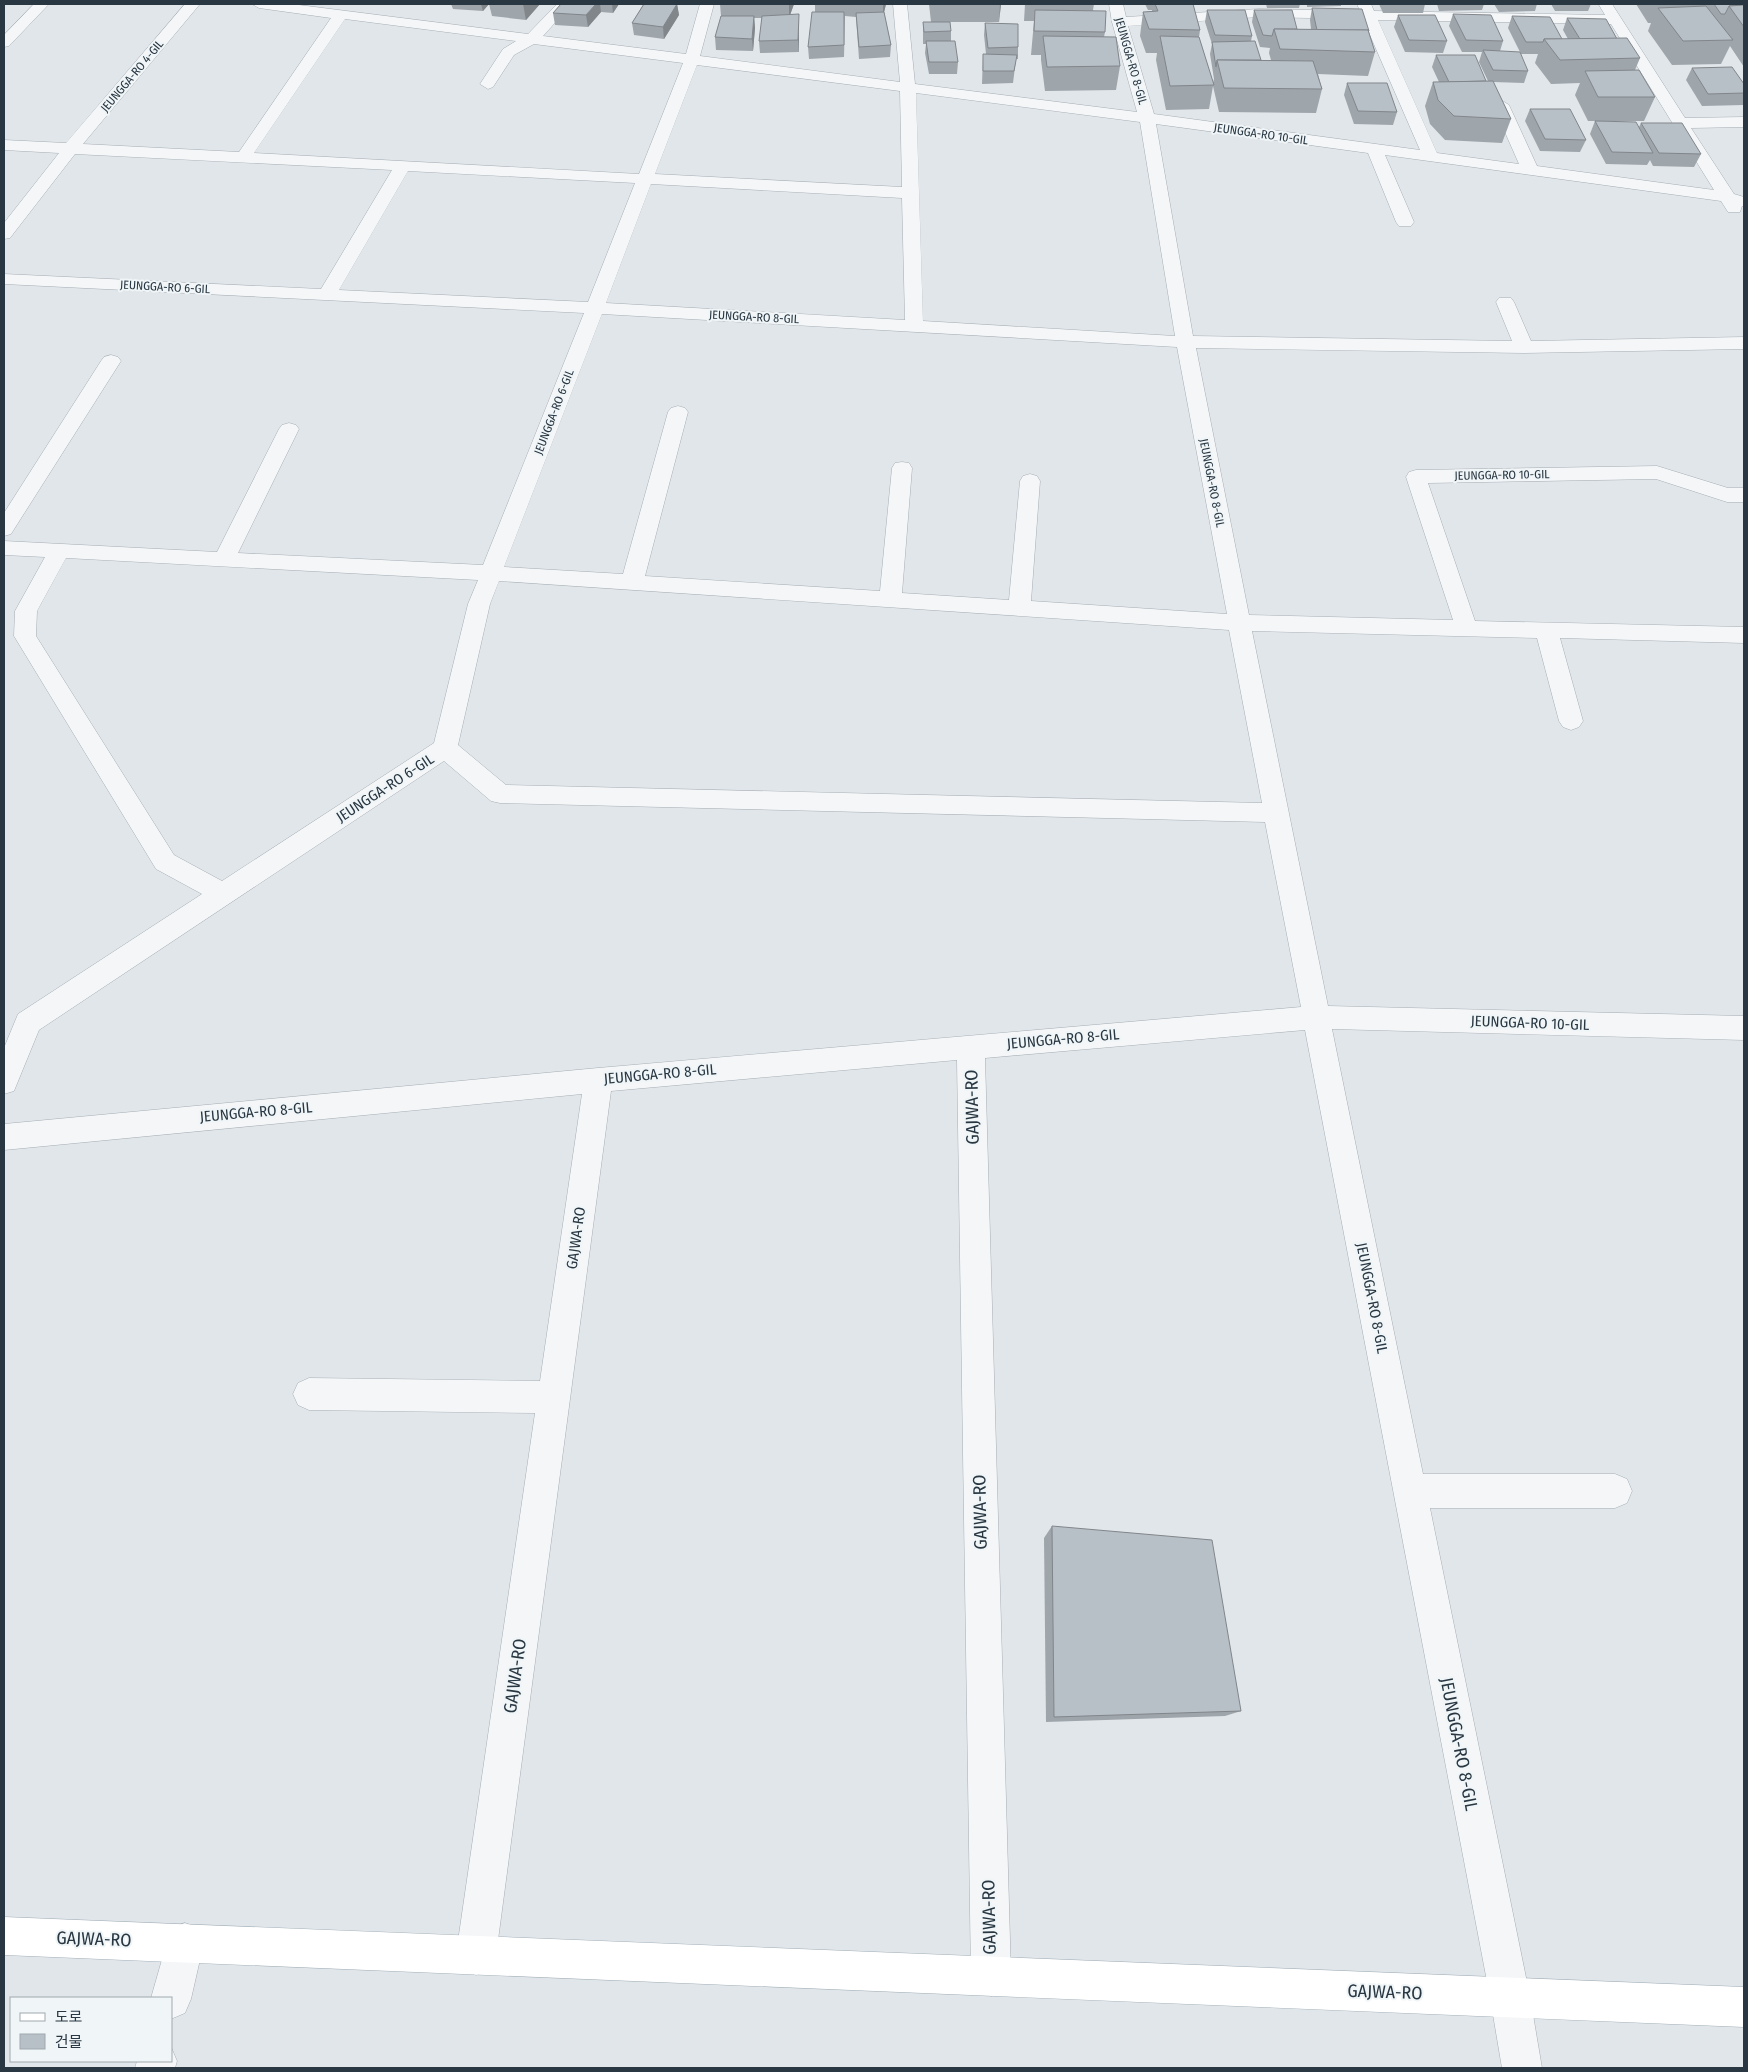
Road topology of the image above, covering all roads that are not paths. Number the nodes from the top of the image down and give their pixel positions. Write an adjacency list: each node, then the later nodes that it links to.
1 (42, 4): 18 (street)
2 (193, 4): 27 (street, JEUNGGA-RO 4-GIL)
3 (259, 4): 9 (street)
4 (564, 4): 17 (street)
5 (707, 4): 19 (street, JEUNGGA-RO 6-GIL)
6 (900, 4): 21 (street)
7 (1116, 4): 15 (street, JEUNGGA-RO 8-GIL)
8 (1606, 4): 14 (street)
9 (277, 5): 13 (street)
10 (1257, 8): 12 (street); 15 (street)
11 (432, 10): 16 (street)
12 (1367, 10): 14 (street); 29 (street)
13 (341, 14): 16 (street); 30 (street)
14 (1616, 20): 25 (street)
15 (1119, 22): 23 (street, JEUNGGA-RO 8-GIL)
16 (419, 24): 17 (street)
17 (532, 38): 19 (street); 20 (street)
18 (4, 43)
19 (692, 59): 21 (street, JEUNGGA-RO 8-GIL); 33 (street, JEUNGGA-RO 6-GIL)
20 (488, 84)
21 (908, 87): 23 (street, JEUNGGA-RO 8-GIL); 34 (street)
22 (1501, 105): 32 (street)
23 (1147, 118): 28 (street, JEUNGGA-RO 10-GIL); 45 (street, JEUNGGA-RO 8-GIL)
24 (1744, 122): 25 (street)
25 (1680, 123): 35 (street)
26 (4, 145): 27 (street)
27 (71, 148): 30 (street); 39 (street, JEUNGGA-RO 4-GIL)
28 (1374, 149): 29 (street, JEUNGGA-RO 10-GIL); 38 (street)
29 (1431, 157): 32 (street, JEUNGGA-RO 10-GIL)
30 (243, 158): 31 (street)
31 (402, 167): 33 (street); 41 (street)
32 (1530, 170): 35 (street, JEUNGGA-RO 10-GIL)
33 (645, 180): 34 (street); 43 (street, JEUNGGA-RO 6-GIL)
34 (911, 193): 44 (street)
35 (1726, 197): 36 (street, JEUNGGA-RO 10-GIL); 37 (street)
36 (1744, 202)
37 (1744, 220)
38 (1404, 222)
39 (4, 234)
40 (4, 279): 41 (street, JEUNGGA-RO 6-GIL)
41 (327, 295): 43 (street, JEUNGGA-RO 6-GIL)
42 (1505, 302): 47 (street)
43 (594, 308): 44 (street, JEUNGGA-RO 8-GIL); 58 (street, JEUNGGA-RO 6-GIL)
44 (914, 326): 45 (street, JEUNGGA-RO 8-GIL)
45 (1185, 342): 47 (street); 63 (street, JEUNGGA-RO 8-GIL)
46 (1744, 343): 47 (street)
47 (1524, 347)
48 (111, 361): 54 (street)
49 (678, 412): 59 (street)
50 (289, 429): 57 (street)
51 (902, 468): 60 (street)
52 (1030, 481): 61 (street)
53 (1744, 495): 64 (street, JEUNGGA-RO 10-GIL)
54 (4, 529)
55 (4, 548): 56 (street)
56 (59, 551): 57 (street); 62 (street)
57 (224, 559): 58 (street)
58 (491, 573): 59 (street); 68 (street, JEUNGGA-RO 6-GIL)
59 (632, 582): 60 (street)
60 (890, 599): 61 (street)
61 (1019, 608): 63 (street)
62 (15, 612): 70 (street)
63 (1240, 623): 64 (street); 69 (street, JEUNGGA-RO 8-GIL)
64 (1467, 628): 65 (street)
65 (1546, 630): 66 (street); 67 (street)
66 (1744, 636)
67 (1571, 721)
68 (445, 748): 69 (street); 70 (street, JEUNGGA-RO 6-GIL)
69 (1276, 813): 71 (street, JEUNGGA-RO 8-GIL)
70 (223, 894): 75 (street, JEUNGGA-RO 6-GIL)
71 (1316, 1017): 72 (street, JEUNGGA-RO 10-GIL); 73 (street, JEUNGGA-RO 8-GIL); 79 (street, JEUNGGA-RO 8-GIL)
72 (1744, 1028)
73 (970, 1047): 74 (street, JEUNGGA-RO 8-GIL); 84 (street, GAJWA-RO)
74 (598, 1080): 76 (street, JEUNGGA-RO 8-GIL); 78 (street, GAJWA-RO)
75 (4, 1082)
76 (4, 1137)
77 (309, 1394): 78 (street)
78 (554, 1397): 83 (street, GAJWA-RO)
79 (1410, 1491): 80 (street); 86 (street, JEUNGGA-RO 8-GIL)
80 (1615, 1491)
81 (4, 1936): 82 (main road, GAJWA-RO)
82 (184, 1942): 83 (main road, GAJWA-RO); 85 (street)
83 (476, 1955): 84 (main road, GAJWA-RO)
84 (991, 1976): 86 (main road, GAJWA-RO)
85 (171, 1997)
86 (1510, 1997): 87 (main road, GAJWA-RO); 88 (street)
87 (1744, 2007)
88 (1522, 2068)

